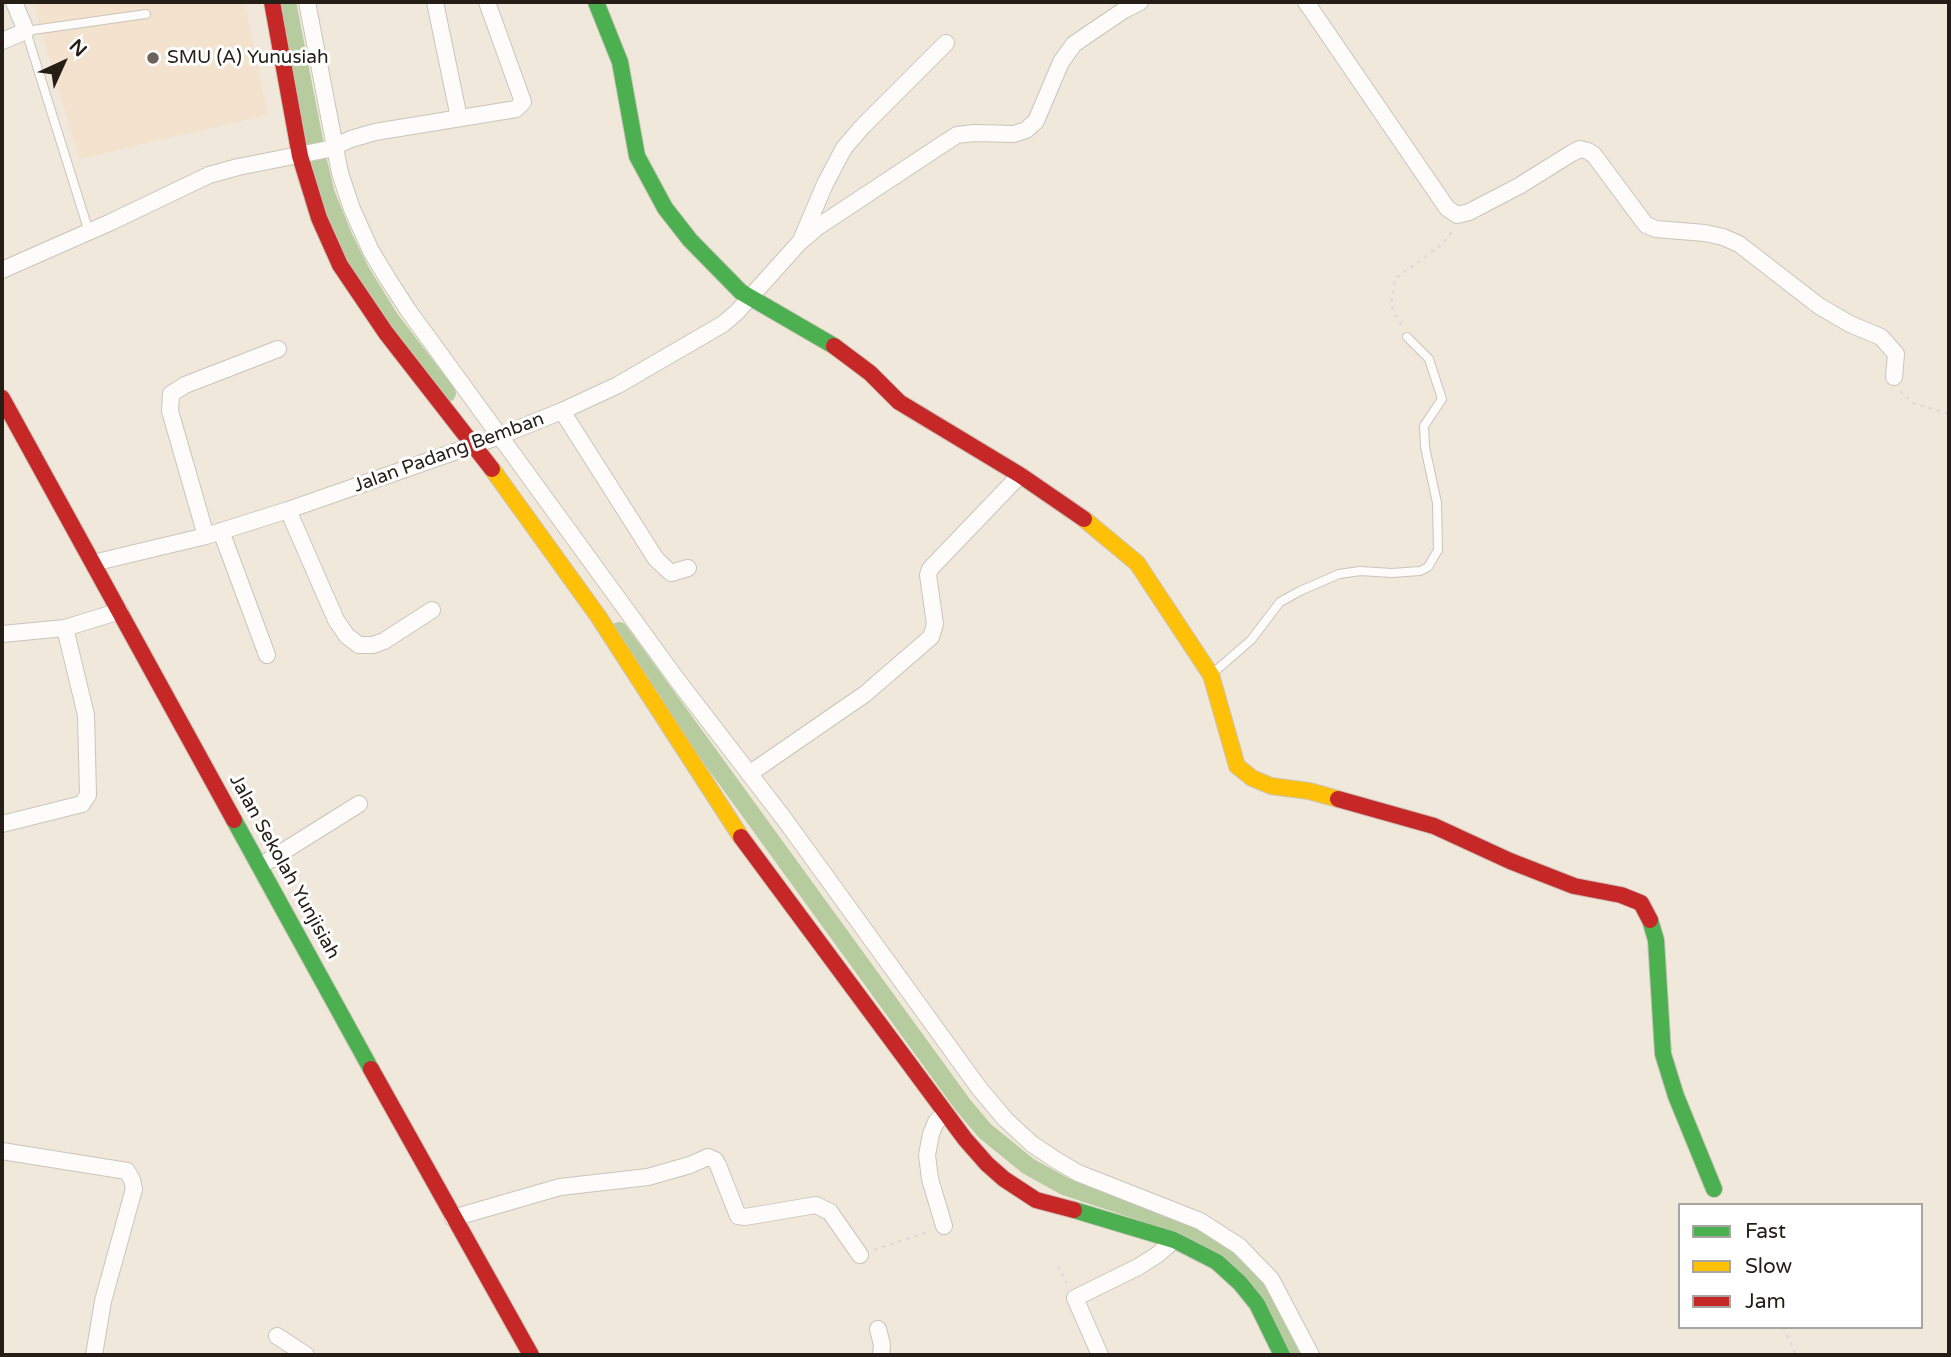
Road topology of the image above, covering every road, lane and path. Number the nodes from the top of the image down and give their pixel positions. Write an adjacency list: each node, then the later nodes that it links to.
1 (14, 2): 10 (street)
2 (272, 2): 15 (street)
3 (307, 2): 14 (street)
4 (435, 2): 13 (street)
5 (487, 2): 13 (street)
6 (596, 2): 20 (street)
7 (1140, 2): 18 (street)
8 (1306, 2): 16 (street)
9 (146, 14): 10 (lane)
10 (26, 32): 11 (street); 17 (lane)
11 (2, 41)
12 (947, 43): 18 (street)
13 (459, 118): 14 (street)
14 (332, 147): 15 (street); 27 (street)
15 (304, 155): 17 (street); 27 (street)
16 (1457, 215): 21 (path); 23 (street)
17 (89, 232): 19 (street)
18 (800, 243): 20 (street, Jalan Padang Bemban)
19 (2, 270)
20 (752, 295): 25 (street, Jalan Padang Bemban); 28 (street)
21 (1408, 337): 38 (lane)
22 (278, 349): 30 (street)
23 (1895, 381): 26 (path)
24 (2, 398): 31 (street, Jalan Sekolah Yunjisiah)
25 (562, 411): 27 (street, Jalan Padang Bemban); 32 (street)
26 (1949, 414)
27 (488, 440): 29 (street, Jalan Padang Bemban); 39 (street); 43 (street)
28 (1020, 475): 38 (street); 39 (street)
29 (288, 510): 30 (street, Jalan Padang Bemban); 33 (street)
30 (214, 533): 31 (street, Jalan Padang Bemban); 37 (street)
31 (93, 562): 34 (street, Jalan Sekolah Yunjisiah)
32 (688, 568)
33 (432, 610)
34 (120, 611): 35 (street); 42 (street, Jalan Sekolah Yunjisiah)
35 (65, 628): 36 (street); 41 (street)
36 (2, 634)
37 (267, 654)
38 (1211, 675): 45 (street)
39 (749, 774): 52 (street)
40 (359, 804): 42 (street)
41 (2, 824)
42 (260, 866): 46 (street, Jalan Sekolah Yunjisiah)
43 (945, 1112): 47 (street); 48 (street)
44 (2, 1151): 54 (street)
45 (1714, 1189)
46 (453, 1218): 49 (street); 56 (street, Jalan Sekolah Yunjisiah)
47 (943, 1226): 49 (path)
48 (1174, 1240): 52 (street); 58 (street)
49 (860, 1255)
50 (878, 1329): 57 (street)
51 (1784, 1329): 61 (path)
52 (1284, 1330): 59 (street); 60 (street)
53 (277, 1336): 55 (street)
54 (94, 1355)
55 (306, 1355)
56 (531, 1355)
57 (881, 1355)
58 (1100, 1355)
59 (1282, 1355)
60 (1311, 1355)
61 (1796, 1355)

